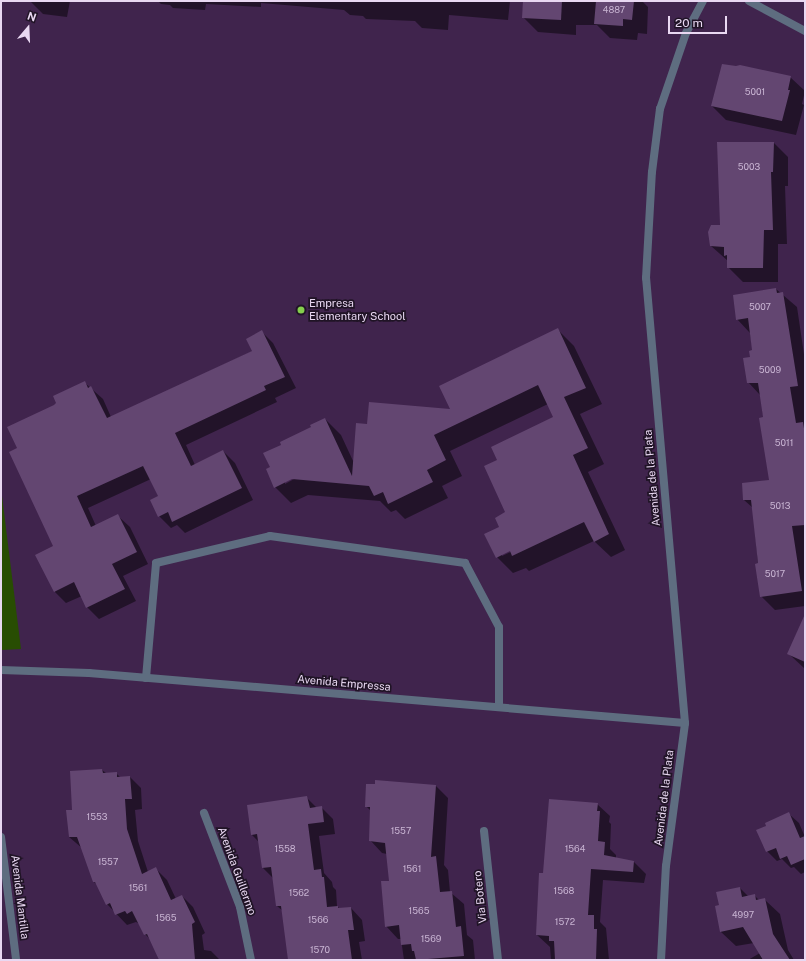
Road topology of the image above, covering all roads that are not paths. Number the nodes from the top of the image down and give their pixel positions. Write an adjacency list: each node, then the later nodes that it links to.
1 (703, 1): 7 (street, Avenida de la Plata)
2 (749, 1): 3 (street)
3 (805, 32)
4 (1, 670): 5 (street, Avenida Empressa)
5 (146, 678): 6 (street, Avenida Empressa); 6 (street)
6 (499, 707): 7 (street, Avenida Empressa)
7 (685, 723): 14 (street, Avenida de la Plata)
8 (204, 813): 12 (street, Avenida Guillermo)
9 (484, 831): 13 (street, Via Botero)
10 (1, 837): 11 (street, Avenida Mantilla)
11 (16, 960)
12 (251, 960)
13 (498, 960)
14 (661, 960)

